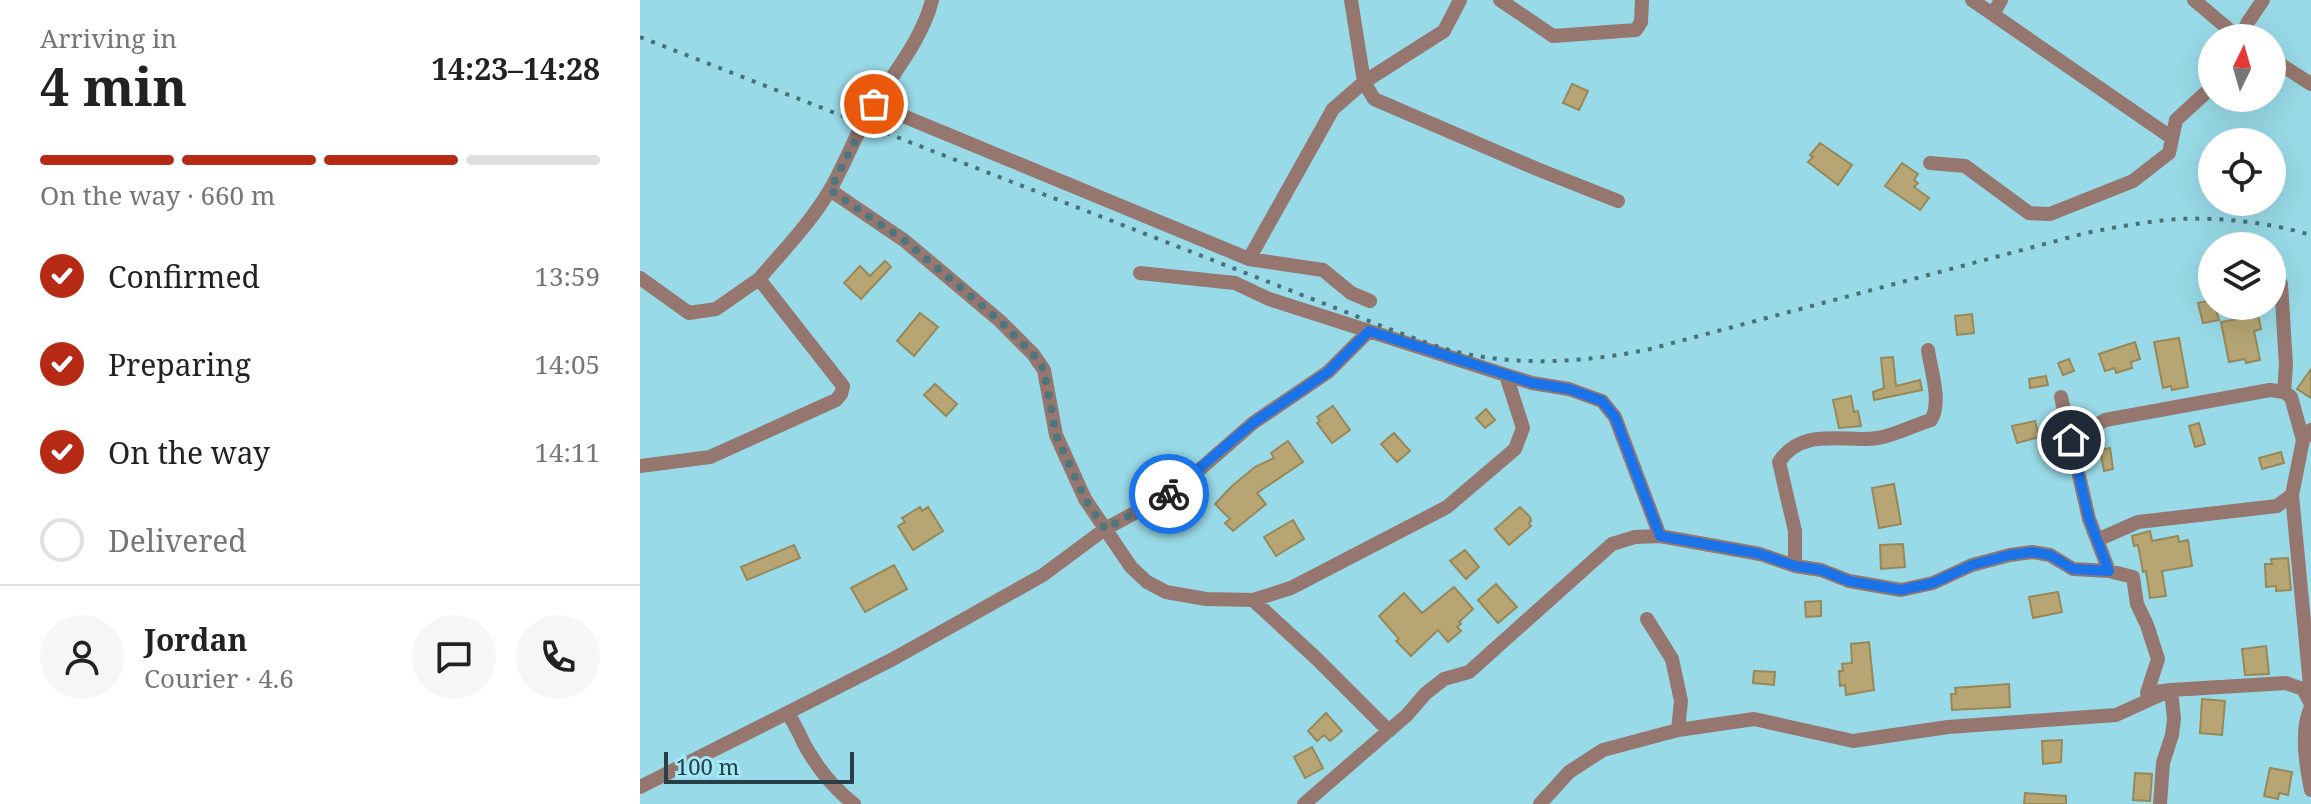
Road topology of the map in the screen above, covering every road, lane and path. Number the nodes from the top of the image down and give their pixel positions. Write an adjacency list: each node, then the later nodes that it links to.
1 (932, 0): 17 (street)
2 (1351, 0): 14 (street)
3 (1460, 0): 14 (street)
4 (1500, 0): 5 (street)
5 (1642, 0)
6 (1972, 0): 10 (street)
7 (2001, 0): 10 (street)
8 (2194, 0): 11 (street)
9 (2263, 0): 12 (street)
10 (1993, 14): 18 (street)
11 (2223, 24)
12 (2247, 24)
13 (2286, 68): 15 (street)
14 (1364, 82): 21 (street); 22 (street)
15 (2311, 84)
16 (2198, 100): 18 (street)
17 (874, 104): 20 (street); 22 (street)
18 (2172, 138): 19 (street)
19 (1930, 163)
20 (830, 190): 25 (street); 37 (street)
21 (1618, 201)
22 (1249, 259): 26 (street)
23 (1140, 273): 28 (street)
24 (640, 278): 25 (street)
25 (759, 279): 35 (street)
26 (1370, 301)
27 (2283, 320): 31 (street)
28 (1369, 331): 30 (street); 37 (street)
29 (1928, 350): 40 (street)
30 (1506, 375): 38 (street); 42 (street)
31 (2284, 392): 33 (street); 34 (street)
32 (2061, 397): 34 (street)
33 (2307, 435): 36 (street)
34 (2071, 440): 39 (street)
35 (640, 466)
36 (2292, 495): 39 (street); 45 (street)
37 (1105, 529): 42 (street); 47 (street)
38 (1660, 536): 40 (street); 49 (street)
39 (2097, 540): 41 (street)
40 (1795, 566): 41 (street)
41 (2109, 571): 44 (street)
42 (1253, 600): 49 (street)
43 (1647, 619): 48 (street)
44 (2171, 690): 46 (street); 48 (street); 55 (street)
45 (2311, 696)
46 (2311, 706): 51 (street)
47 (787, 713): 50 (street); 52 (street)
48 (1678, 730): 54 (street)
49 (1389, 731): 53 (street)
50 (640, 787)
51 (2311, 790)
52 (854, 804)
53 (1304, 804)
54 (1540, 804)
55 (2160, 804)

